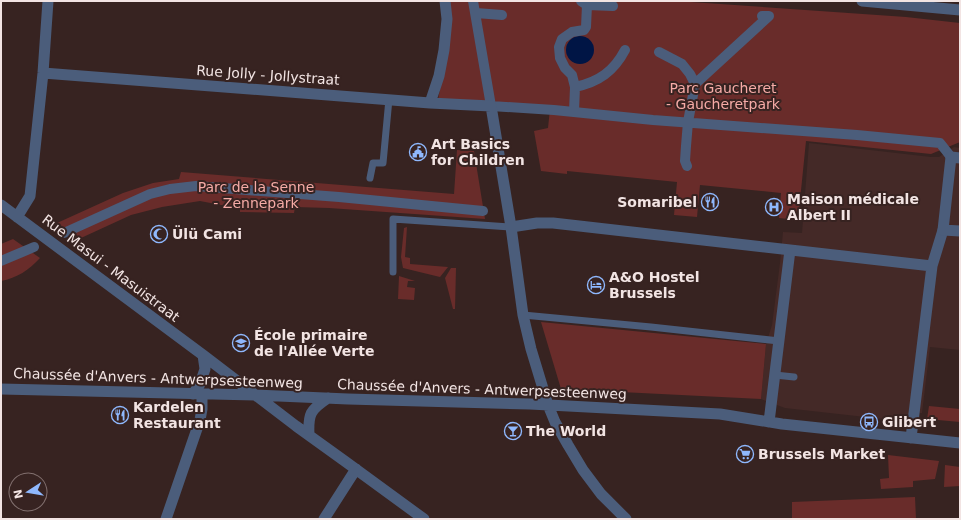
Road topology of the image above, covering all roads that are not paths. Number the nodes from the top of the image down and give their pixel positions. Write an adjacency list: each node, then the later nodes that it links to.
1 (48, 1): 13 (street)
2 (445, 1): 17 (street)
3 (473, 1): 8 (street)
4 (862, 1): 7 (street)
5 (584, 3): 6 (street); 15 (street)
6 (613, 6)
7 (960, 10)
8 (476, 13): 9 (street); 18 (street)
9 (502, 15)
10 (762, 16): 14 (street)
11 (626, 50): 15 (street)
12 (658, 52): 14 (street)
13 (43, 73): 16 (street, Rue Jolly - Jollystraat); 26 (street)
14 (698, 85): 20 (street)
15 (575, 87): 19 (street)
16 (388, 100): 17 (street, Rue Jolly - Jollystraat); 23 (lane)
17 (430, 103): 18 (street, Rue Jolly - Jollystraat)
18 (491, 106): 19 (street); 27 (street)
19 (574, 112): 20 (street)
20 (688, 122): 21 (street); 22 (street)
21 (956, 158): 28 (street)
22 (687, 166)
23 (370, 178)
24 (1, 205): 26 (street, Rue Masui - Masuistraat)
25 (483, 211): 30 (street)
26 (17, 217): 38 (street, Rue Masui - Masuistraat)
27 (511, 227): 32 (street); 35 (lane); 36 (street)
28 (943, 230): 29 (street); 34 (street)
29 (960, 232)
30 (64, 233)
31 (34, 247): 33 (street)
32 (790, 250): 34 (street); 37 (street)
33 (1, 261)
34 (932, 266): 48 (street)
35 (393, 272)
36 (522, 315): 37 (lane); 45 (street)
37 (779, 341): 39 (street)
38 (203, 355): 42 (street); 43 (street, Rue Masui - Masuistraat)
39 (775, 375): 40 (lane); 46 (street)
40 (794, 377)
41 (1, 389): 42 (street, Chaussée d'Anvers - Antwerpsesteenweg)
42 (198, 394): 43 (street, Chaussée d'Anvers - Antwerpsesteenweg); 51 (street)
43 (255, 395): 44 (street, Chaussée d'Anvers - Antwerpsesteenweg); 47 (street, Rue Masui - Masuistraat)
44 (328, 398): 45 (street, Chaussée d'Anvers - Antwerpsesteenweg); 47 (street)
45 (548, 405): 46 (street, Chaussée d'Anvers - Antwerpsesteenweg); 54 (street)
46 (769, 422): 48 (street, Chaussée d'Anvers - Antwerpsesteenweg)
47 (309, 435): 50 (street, Rue Masui - Masuistraat)
48 (911, 438): 49 (street, Chaussée d'Anvers - Antwerpsesteenweg)
49 (960, 443)
50 (356, 469): 52 (street); 53 (street, Rue Masui - Masuistraat)
51 (166, 519)
52 (324, 519)
53 (424, 519)
54 (626, 519)

